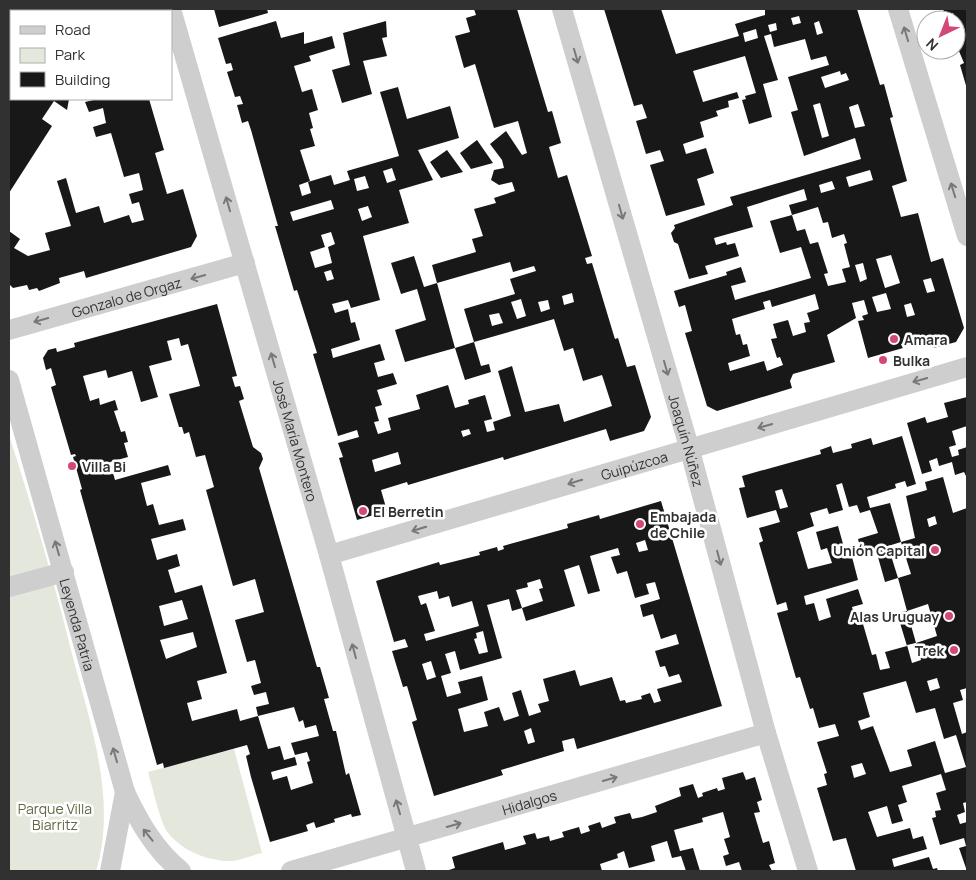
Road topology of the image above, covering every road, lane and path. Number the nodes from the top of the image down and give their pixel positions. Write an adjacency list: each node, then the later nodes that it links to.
1 (562, 9): 9 (street, Joaquín Núñez, one-way to 9)
2 (898, 9): 4 (street, one-way to 2)
3 (172, 12): 5 (street, José María Montero, one-way to 3)
4 (967, 236)
5 (245, 264): 6 (street, Gonzalo de Orgaz, one-way to 6); 10 (street, José María Montero, one-way to 5)
6 (9, 330)
7 (967, 367): 9 (street, Guipúzcoa, one-way to 9)
8 (9, 380): 11 (street, Leyenda Patria, one-way to 8)
9 (689, 448): 10 (street, Guipúzcoa, one-way to 10); 13 (street, Joaquín Núñez, one-way to 13)
10 (329, 555): 15 (street, José María Montero, one-way to 10)
11 (64, 572): 12 (street); 14 (street, Leyenda Patria, one-way to 11)
12 (9, 587)
13 (766, 733): 15 (street, Hidalgos, one-way to 13); 20 (street, Joaquín Núñez)
14 (125, 792): 16 (street, Leyenda Patria); 17 (street, one-way to 14)
15 (407, 839): 18 (street, Hidalgos); 19 (street, José María Montero)
16 (110, 871)
17 (181, 871)
18 (291, 871)
19 (416, 871)
20 (808, 871)

